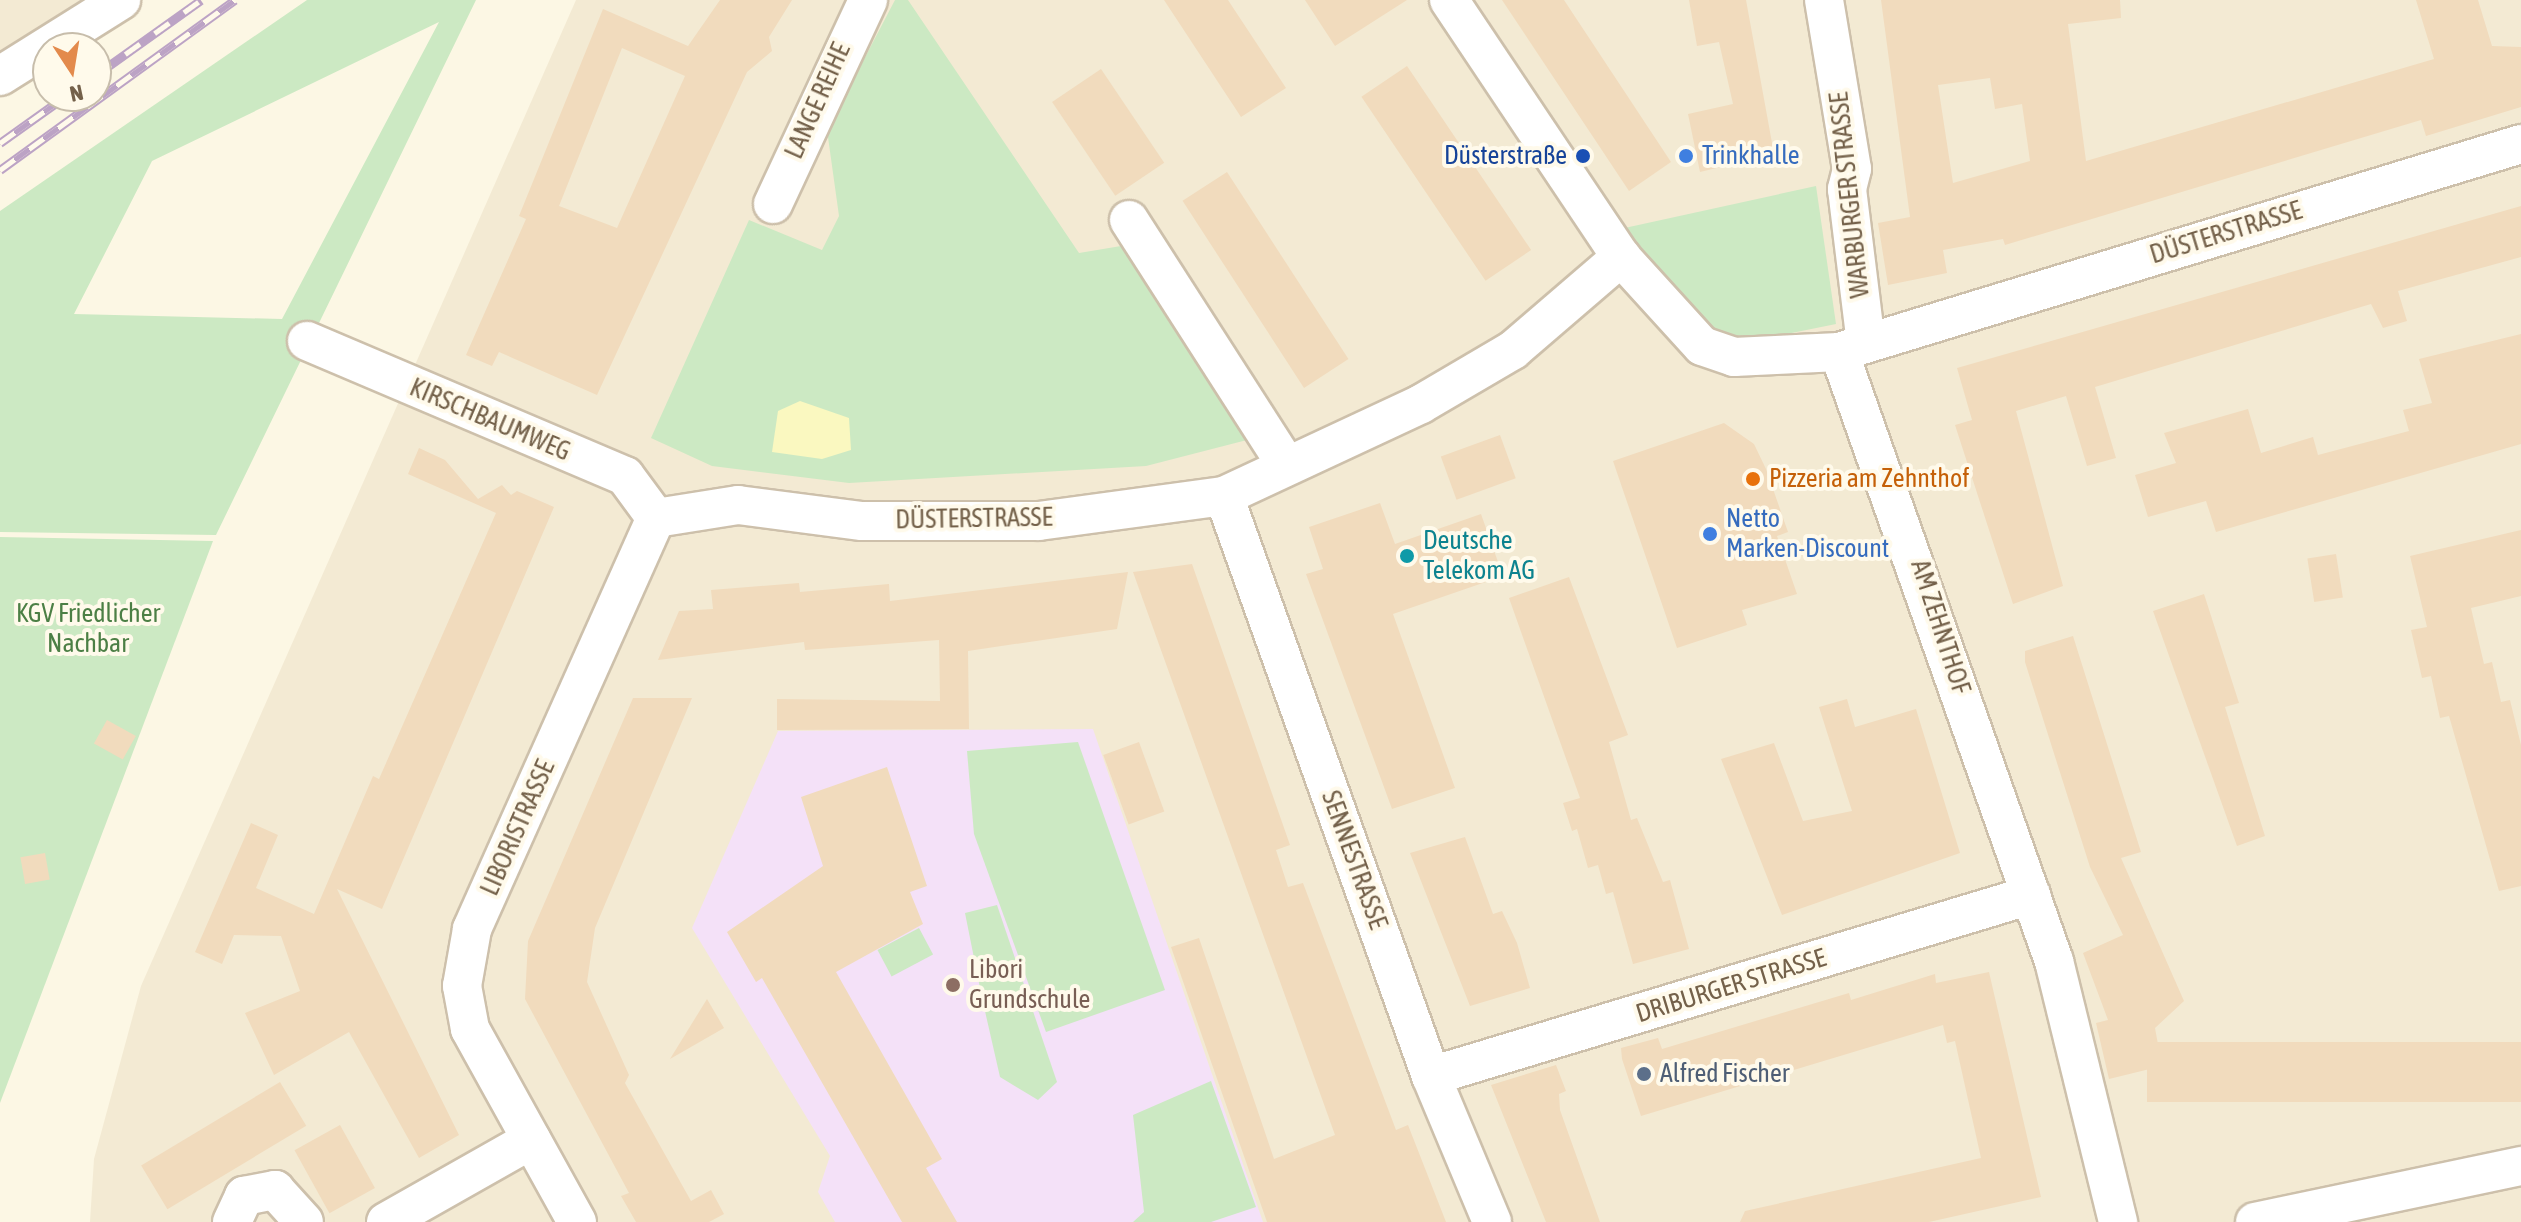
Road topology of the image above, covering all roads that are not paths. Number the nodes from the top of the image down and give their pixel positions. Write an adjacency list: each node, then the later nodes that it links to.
1 (121, 0): 5 (street)
2 (868, 0): 7 (street, LANGE REIHE)
3 (1449, 0): 9 (street)
4 (1824, 0): 11 (street, WARBURGER STRASSE)
5 (0, 76)
6 (2521, 144): 11 (street, DÜSTERSTRASSE)
7 (773, 204)
8 (1129, 220): 12 (street)
9 (1621, 257): 11 (street); 12 (street, DÜSTERSTRASSE)
10 (307, 341): 14 (street, KIRSCHBAUMWEG)
11 (1853, 347): 15 (street, AM ZEHNTHOF)
12 (1286, 465): 13 (street, DÜSTERSTRASSE)
13 (1224, 496): 14 (street, DÜSTERSTRASSE); 16 (street, SENNESTRASSE)
14 (656, 518): 17 (street, LIBORISTRASSE)
15 (2031, 895): 16 (street, DRIBURGER STRASSE); 24 (street, AM ZEHNTHOF)
16 (1431, 1076): 23 (street, SENNESTRASSE)
17 (531, 1140): 21 (street); 22 (street, LIBORISTRASSE)
18 (2521, 1166): 25 (street)
19 (232, 1222): 20 (street)
20 (304, 1222)
21 (386, 1222)
22 (577, 1222)
23 (1492, 1222)
24 (2118, 1222)
25 (2255, 1222)

